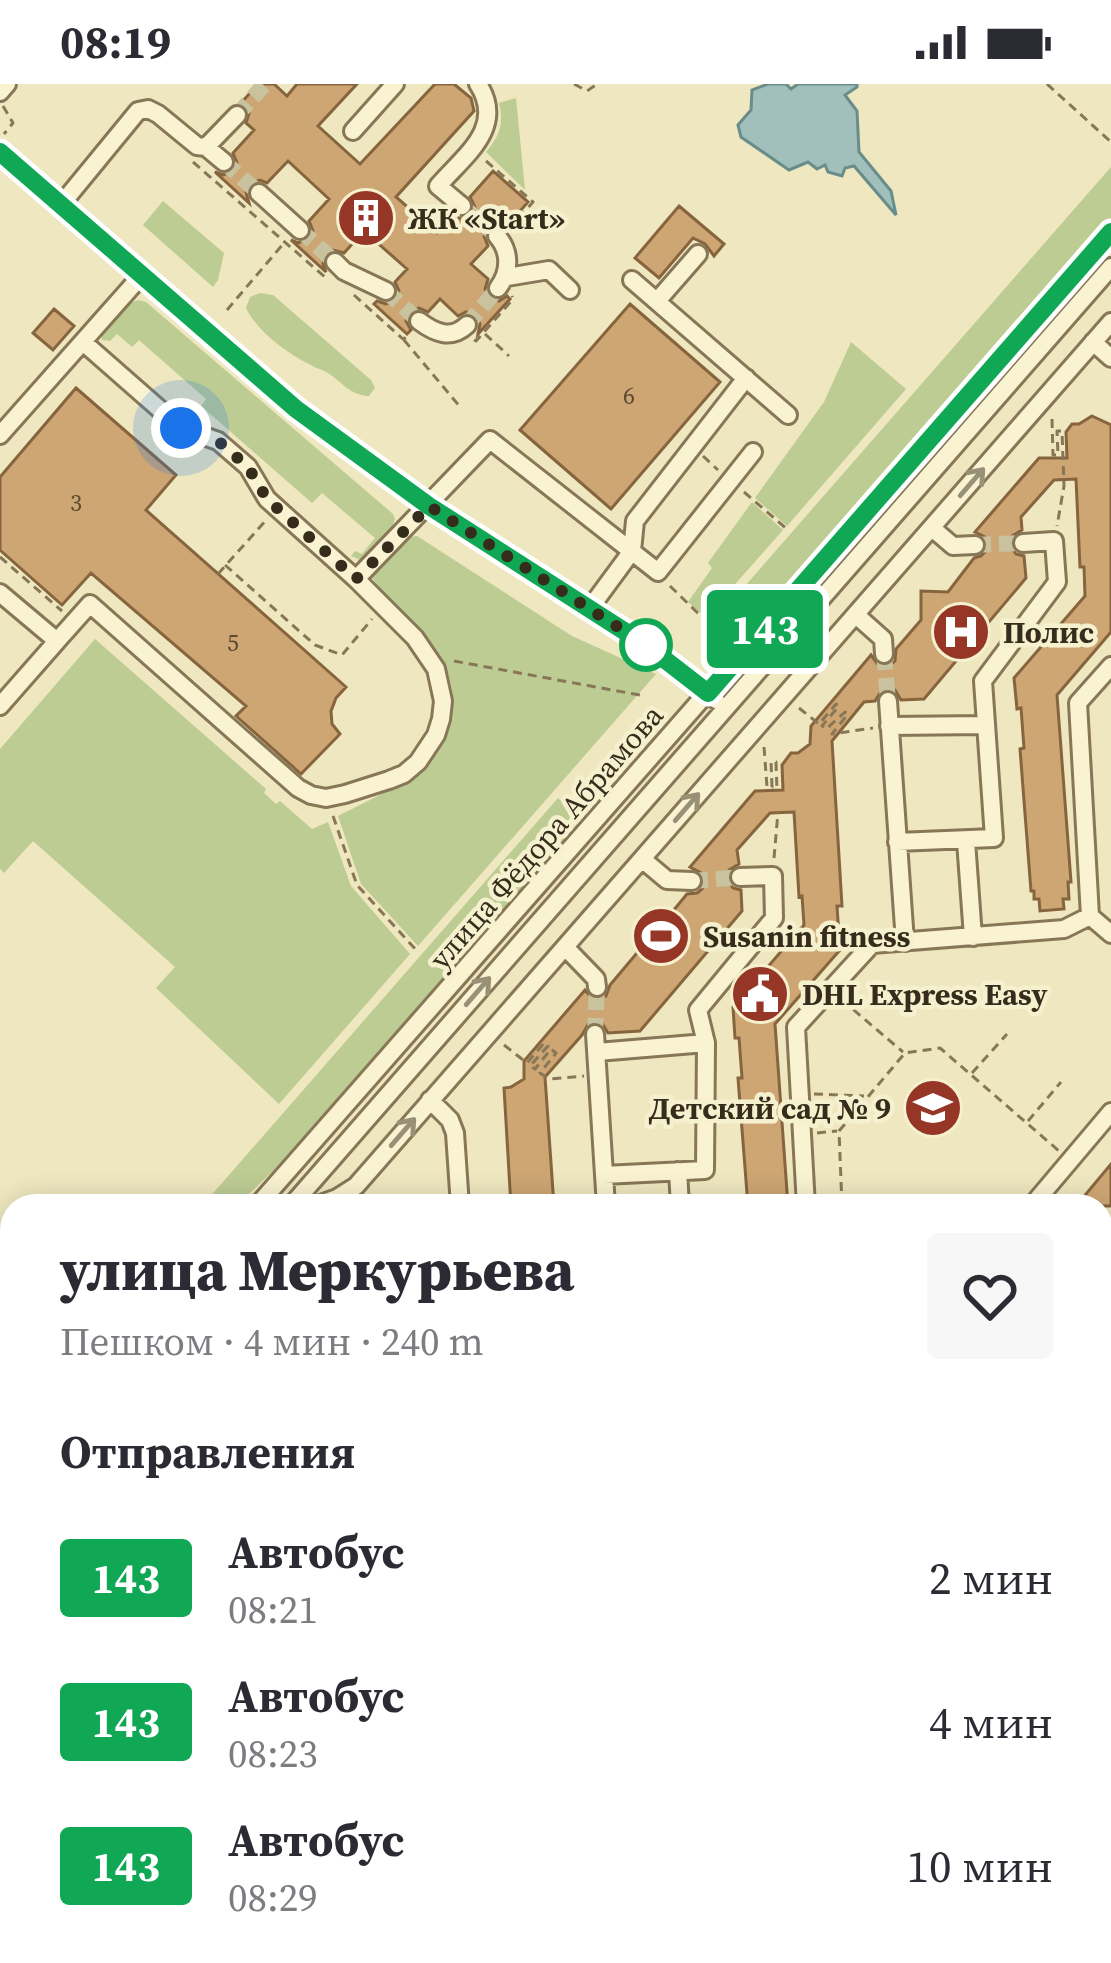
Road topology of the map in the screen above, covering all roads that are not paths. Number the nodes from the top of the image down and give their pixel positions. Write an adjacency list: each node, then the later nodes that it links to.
1 (7, 84): 4 (street)
2 (395, 84): 6 (street)
3 (478, 84): 12 (street)
4 (0, 92)
5 (237, 115): 8 (street)
6 (353, 130)
7 (2, 143): 11 (street)
8 (206, 147): 9 (street); 11 (street)
9 (224, 163)
10 (259, 193): 13 (street)
11 (60, 206): 19 (street)
12 (462, 206)
13 (300, 230)
14 (1111, 232): 46 (street, улица Фёдора Абрамова)
15 (497, 236): 21 (street)
16 (698, 254): 23 (street)
17 (335, 262): 22 (street)
18 (1111, 267): 49 (street, улица Фёдора Абрамова)
19 (141, 276): 27 (street); 34 (street)
20 (632, 280): 23 (street)
21 (570, 290)
22 (386, 292)
23 (657, 302): 30 (street)
24 (421, 322): 26 (street)
25 (1111, 322): 28 (street)
26 (471, 329)
27 (83, 342): 32 (street); 39 (street)
28 (1093, 343): 29 (street); 35 (street, one-way to 28)
29 (1111, 358)
30 (746, 378): 31 (street); 38 (street)
31 (788, 416)
32 (0, 435)
33 (753, 452): 38 (street)
34 (429, 506): 38 (street); 39 (street); 41 (street)
35 (932, 528): 37 (street); 42 (street)
36 (1024, 542): 50 (street)
37 (975, 545)
38 (632, 550): 41 (street)
39 (356, 579): 43 (street)
40 (0, 593): 43 (street)
41 (590, 608): 46 (street)
42 (856, 615): 44 (street); 54 (street, one-way to 42)
43 (57, 641): 48 (street)
44 (884, 654)
45 (1111, 666): 57 (street)
46 (708, 693): 49 (street); 68 (street, улица Фёдора Абрамова)
47 (887, 700): 51 (street)
48 (0, 706)
49 (725, 708): 69 (street, улица Фёдора Абрамова, one-way to 49)
50 (986, 725): 51 (street); 52 (street)
51 (889, 726): 53 (street)
52 (966, 841): 53 (street); 59 (street)
53 (897, 842): 60 (street)
54 (642, 859): 56 (street); 61 (street)
55 (740, 877): 63 (street)
56 (692, 881)
57 (1090, 916): 58 (street); 59 (street)
58 (1111, 934)
59 (973, 937): 60 (street)
60 (905, 942): 74 (street)
61 (565, 946): 62 (street); 64 (street)
62 (597, 987)
63 (706, 1043): 66 (street); 67 (street)
64 (430, 1100): 70 (street, one-way to 64); 71 (street)
65 (1111, 1112): 75 (street)
66 (678, 1171): 67 (street); 73 (street)
67 (604, 1175): 72 (street)
68 (267, 1194)
69 (301, 1194)
70 (343, 1194)
71 (459, 1194)
72 (605, 1194)
73 (679, 1194)
74 (805, 1194)
75 (1042, 1194)

